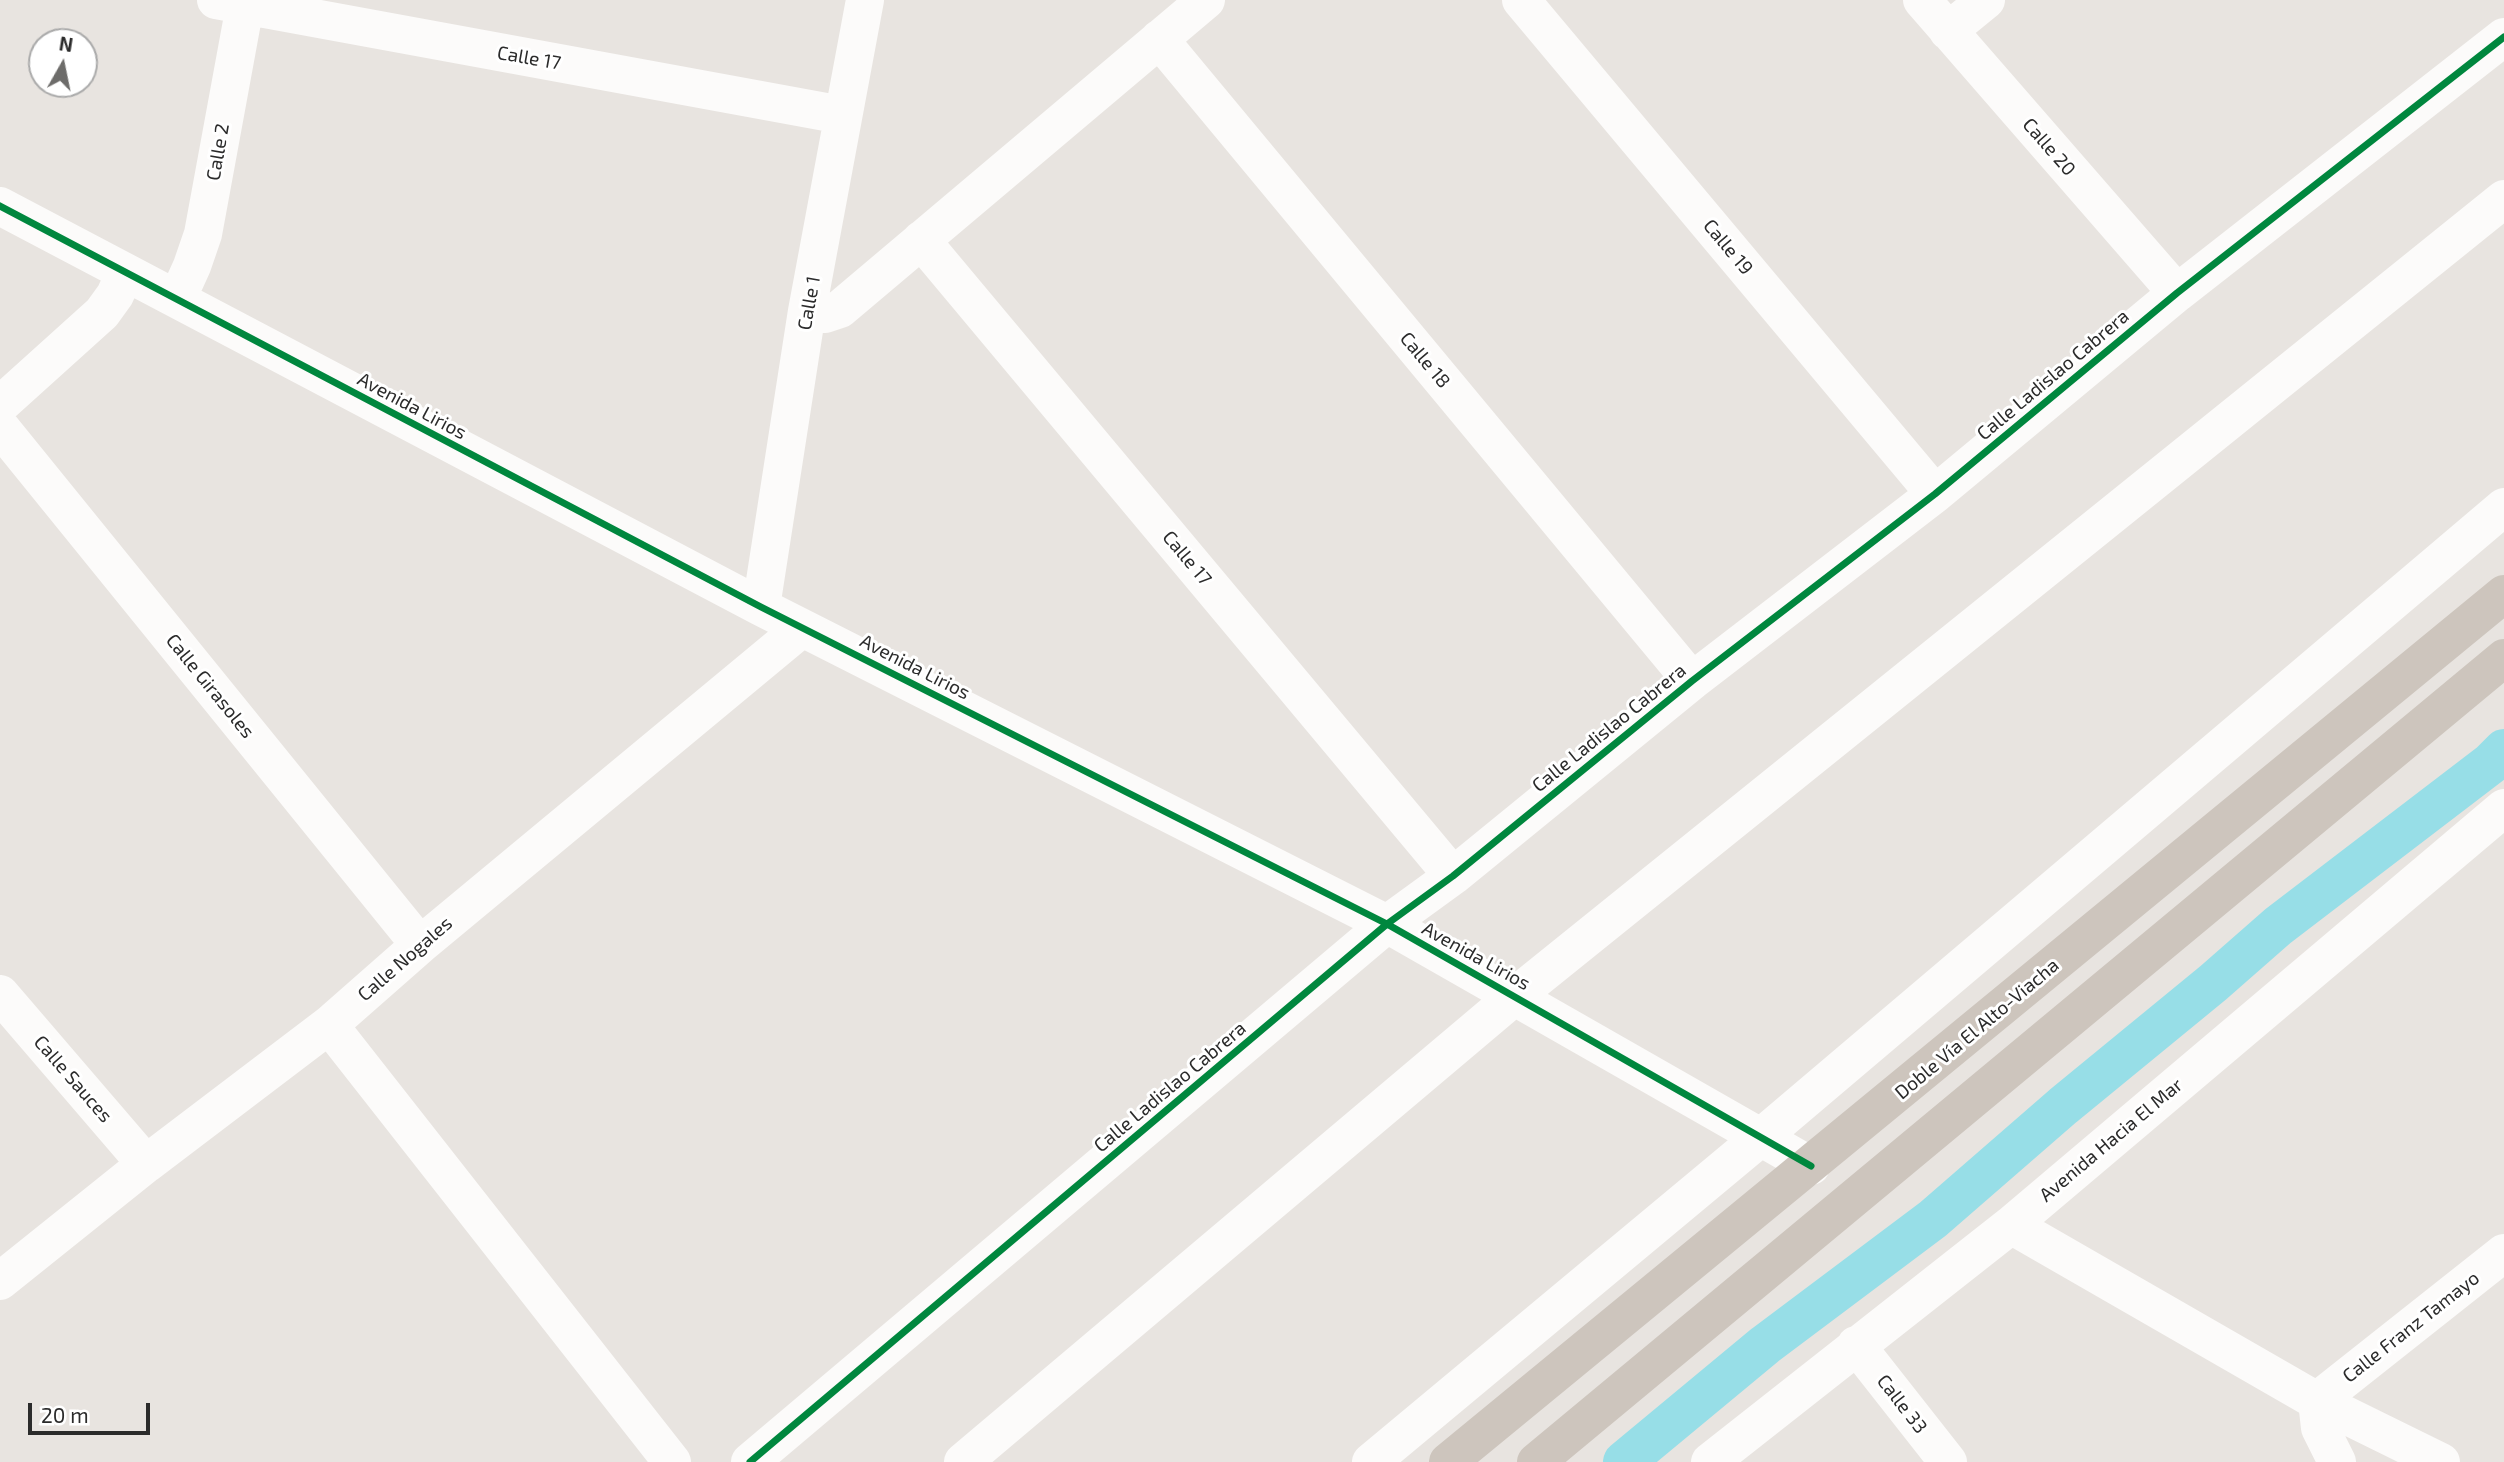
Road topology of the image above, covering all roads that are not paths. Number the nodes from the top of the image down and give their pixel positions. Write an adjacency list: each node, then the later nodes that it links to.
1 (865, 0): 10 (street, Calle 1)
2 (1206, 0): 9 (street)
3 (1521, 0): 20 (street, Calle 19)
4 (1922, 0): 7 (street, Calle 20)
5 (1986, 0): 7 (street)
6 (235, 2): 10 (street, Calle 17); 16 (street, Calle 2)
7 (1948, 31): 15 (street, Calle 20)
8 (2504, 37): 15 (street, Calle Ladislao Cabrera)
9 (1159, 39): 13 (street); 26 (street, Calle 18)
10 (842, 116): 17 (street, Calle 1)
11 (2504, 199): 32 (street)
12 (0, 206): 14 (street, Avenida Lirios)
13 (921, 240): 17 (street); 28 (street, Calle 17)
14 (125, 273): 16 (street, Avenida Lirios); 18 (street)
15 (2177, 293): 20 (street, Calle Ladislao Cabrera)
16 (177, 299): 23 (street, Avenida Lirios)
17 (807, 311): 23 (street, Calle 1)
18 (0, 405)
19 (0, 427): 30 (street, Calle Girasoles)
20 (1935, 494): 26 (street, Calle Ladislao Cabrera)
21 (2504, 508): 34 (street)
22 (2504, 594): 36 (highway, Doble Vía El Alto-Viacha)
23 (761, 607): 24 (street, Avenida Lirios)
24 (802, 628): 29 (street, Avenida Lirios); 30 (street, Calle Nogales)
25 (2504, 658): 47 (highway)
26 (1692, 681): 28 (street, Calle Ladislao Cabrera)
27 (2504, 808): 37 (street, Avenida Hacia El Mar)
28 (1453, 876): 29 (street, Calle Ladislao Cabrera)
29 (1387, 924): 32 (street, Avenida Lirios); 43 (street, Calle Ladislao Cabrera)
30 (420, 945): 33 (street, Calle Nogales)
31 (0, 994): 35 (street, Calle Sauces)
32 (1516, 996): 34 (street, Avenida Lirios); 44 (street)
33 (329, 1025): 35 (street, Calle Nogales); 42 (street)
34 (1760, 1138): 36 (street, Avenida Lirios); 45 (street)
35 (146, 1164): 39 (street, Calle Nogales)
36 (1811, 1166): 46 (highway, Doble Vía El Alto-Viacha)
37 (2011, 1225): 40 (street, Avenida Hacia El Mar); 41 (street)
38 (2504, 1253): 41 (street, Calle Franz Tamayo)
39 (0, 1281)
40 (1856, 1345): 48 (street, Avenida Hacia El Mar); 49 (street, Calle 33)
41 (2317, 1401): 50 (street); 51 (street)
42 (672, 1462)
43 (750, 1462)
44 (962, 1462)
45 (1371, 1462)
46 (1448, 1462)
47 (1536, 1462)
48 (1710, 1462)
49 (1948, 1462)
50 (2337, 1462)
51 (2441, 1462)

